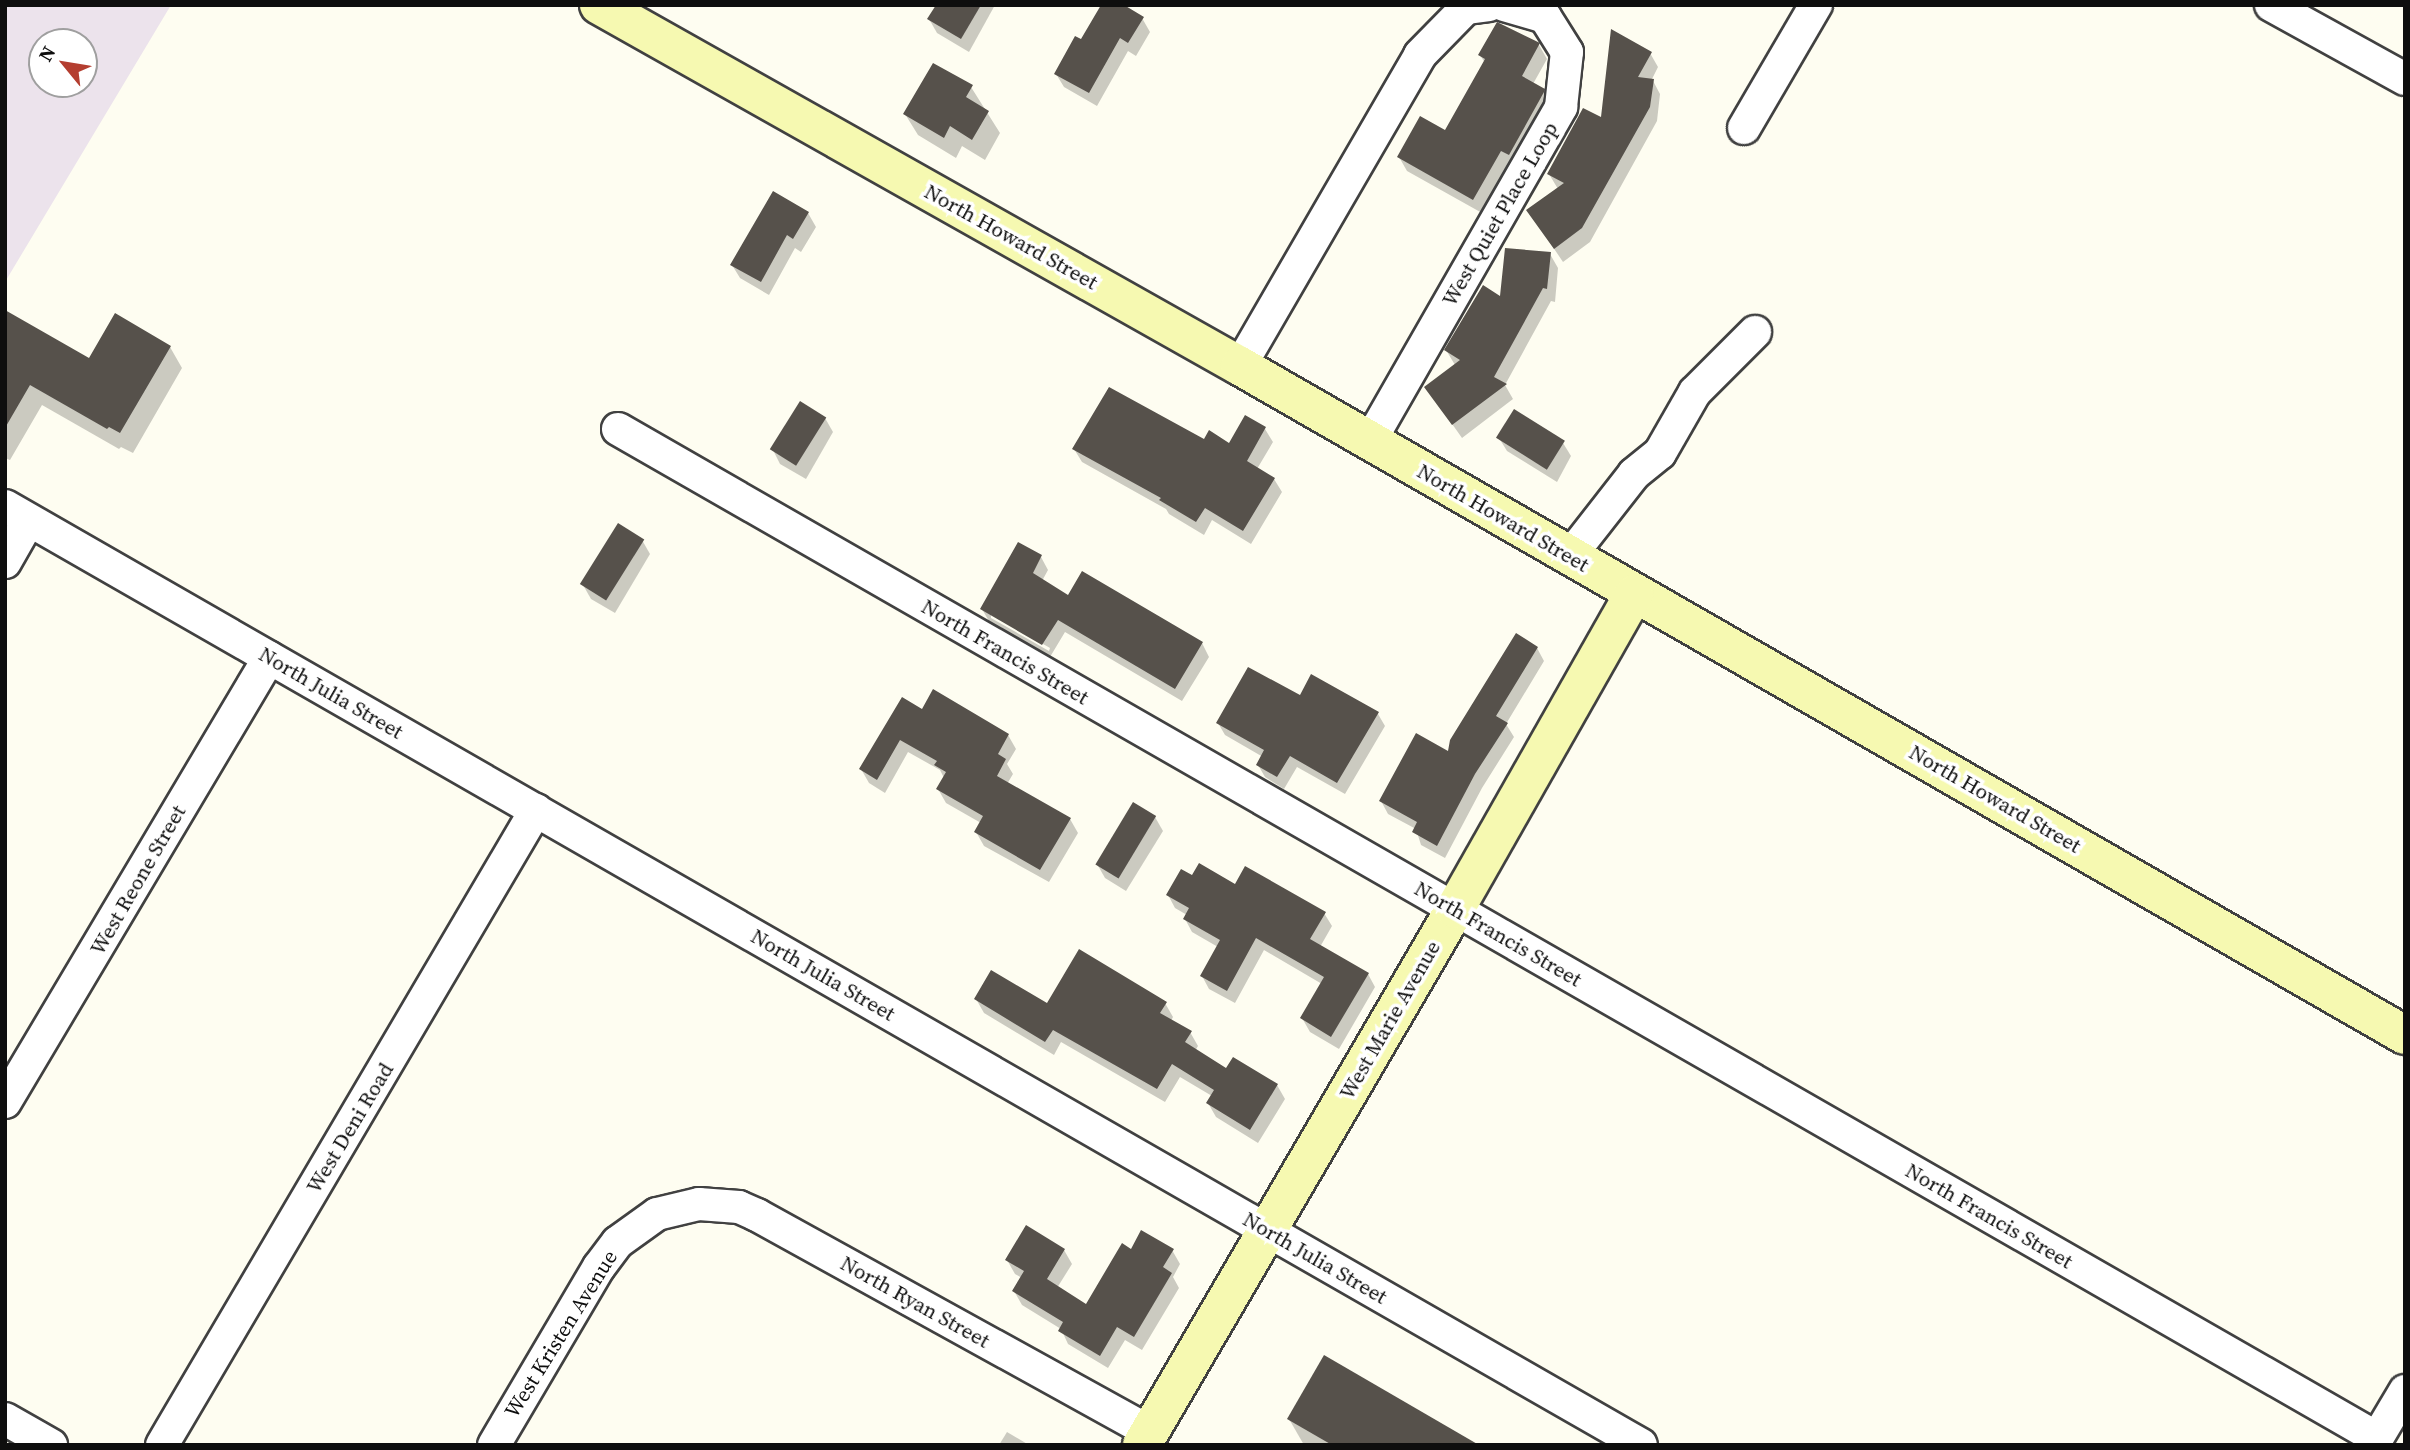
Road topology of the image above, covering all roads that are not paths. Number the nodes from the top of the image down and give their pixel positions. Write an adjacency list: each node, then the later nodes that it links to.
1 (599, 5): 9 (street, North Howard Street)
2 (1489, 5): 9 (street)
3 (1504, 5): 11 (street, West Quiet Place Loop)
4 (1816, 5): 7 (street)
5 (2270, 5): 6 (street)
6 (2405, 79)
7 (1744, 128)
8 (1755, 332): 13 (street)
9 (1240, 366): 11 (street, North Howard Street)
10 (618, 429): 18 (street, North Francis Street)
11 (1370, 441): 13 (street, North Howard Street)
12 (17, 513): 14 (street); 16 (street, North Julia Street)
13 (1570, 556): 15 (street, North Howard Street)
14 (5, 562)
15 (1634, 594): 18 (street, West Marie Avenue); 19 (street, North Howard Street)
16 (269, 658): 17 (street, North Julia Street); 20 (street, West Reone Street)
17 (536, 810): 22 (street, North Julia Street); 28 (street, West Deni Road)
18 (1455, 909): 22 (street, West Marie Avenue); 26 (street, North Francis Street)
19 (2405, 1035)
20 (5, 1102)
21 (673, 1209): 25 (street, North Ryan Street); 29 (street, West Kristen Avenue)
22 (1268, 1231): 25 (street, West Marie Avenue); 30 (street, North Julia Street)
23 (2405, 1391): 26 (street)
24 (5, 1419): 27 (street)
25 (1146, 1438)
26 (2375, 1441)
27 (51, 1445)
28 (162, 1445)
29 (494, 1445)
30 (1641, 1445)

